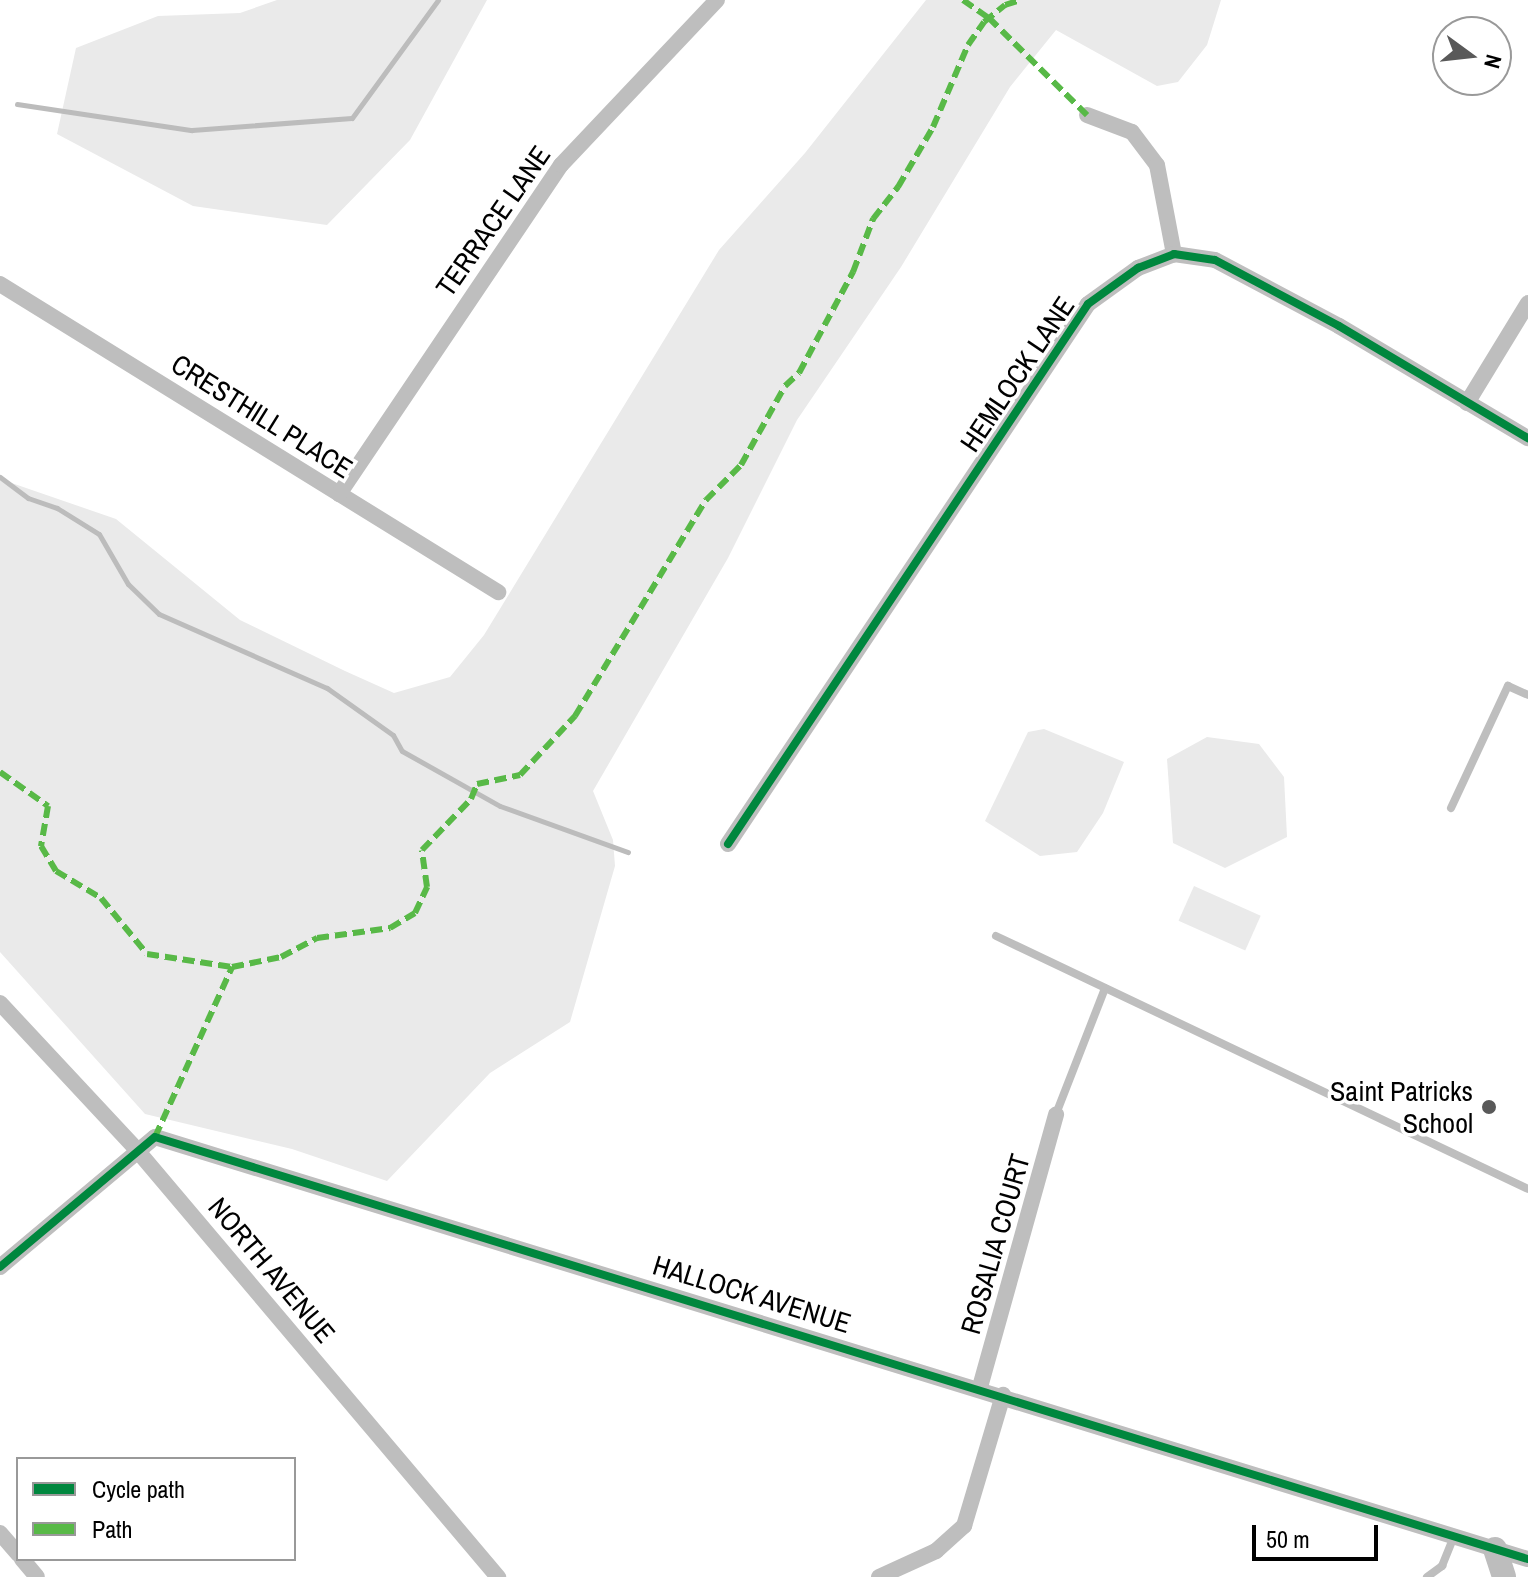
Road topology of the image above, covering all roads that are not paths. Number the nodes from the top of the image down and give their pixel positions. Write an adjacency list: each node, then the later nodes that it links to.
1 (717, 0): 8 (street, TERRACE LANE)
2 (1087, 115): 3 (street)
3 (1174, 254): 6 (street); 12 (street, HEMLOCK LANE)
4 (0, 284): 8 (street, CRESTHILL PLACE)
5 (1528, 303): 6 (street)
6 (1467, 403): 7 (street)
7 (1528, 438)
8 (339, 494): 9 (street, CRESTHILL PLACE)
9 (498, 592)
10 (1528, 695): 11 (lane)
11 (1451, 808)
12 (728, 844)
13 (996, 936): 14 (lane)
14 (1105, 988): 16 (lane); 18 (lane)
15 (3, 1012): 17 (street, NORTH AVENUE)
16 (1056, 1114): 20 (street, ROSALIA COURT)
17 (136, 1149): 19 (street); 20 (street, HALLOCK AVENUE); 29 (street, NORTH AVENUE)
18 (1528, 1189)
19 (0, 1267)
20 (980, 1387): 21 (street, HALLOCK AVENUE)
21 (1003, 1395): 23 (street, HALLOCK AVENUE); 30 (street)
22 (0, 1533): 25 (street)
23 (1454, 1536): 24 (street, HALLOCK AVENUE); 31 (lane)
24 (1495, 1549): 26 (street, HALLOCK AVENUE); 32 (main road)
25 (16, 1552)
26 (1528, 1559)
27 (23, 1561): 28 (street)
28 (37, 1577)
29 (498, 1577)
30 (879, 1577)
31 (1427, 1577)
32 (1504, 1577)

